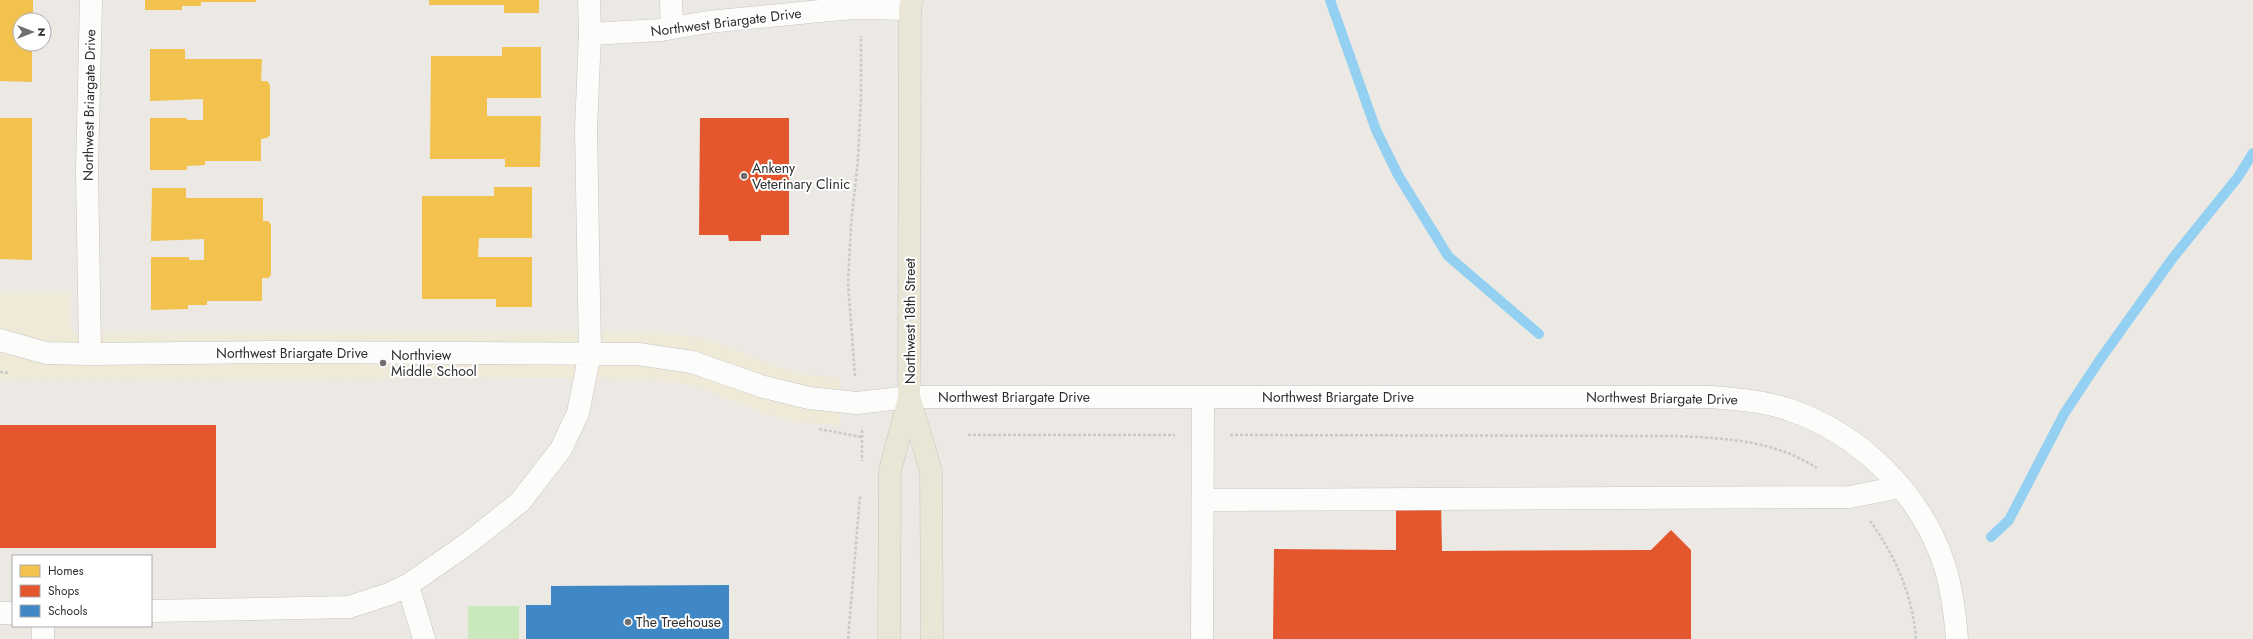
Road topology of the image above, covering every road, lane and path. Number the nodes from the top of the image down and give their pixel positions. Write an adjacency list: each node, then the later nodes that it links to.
1 (91, 0): 10 (street, Northwest Briargate Drive)
2 (589, 0): 7 (street)
3 (671, 0): 6 (street)
4 (911, 3): 5 (street, Northwest Briargate Drive); 13 (main road, Northwest 18th Street)
5 (857, 8): 6 (street, Northwest Briargate Drive); 15 (path)
6 (672, 28): 7 (street, Northwest Briargate Drive)
7 (590, 34): 9 (street)
8 (0, 340): 10 (street, Northwest Briargate Drive)
9 (590, 353): 10 (street, Northwest Briargate Drive); 15 (street, Northwest Briargate Drive); 25 (street)
10 (90, 354)
11 (0, 372): 12 (path)
12 (14, 374)
13 (909, 397): 14 (street, Northwest Briargate Drive); 15 (street, Northwest Briargate Drive); 33 (main road); 34 (main road, Northwest 18th Street)
14 (1203, 397): 18 (street); 21 (street, Northwest Briargate Drive)
15 (857, 404): 19 (path)
16 (811, 427): 19 (path)
17 (968, 434): 18 (path)
18 (1203, 435): 23 (path); 24 (street)
19 (862, 437): 20 (path)
20 (861, 468)
21 (1900, 487): 23 (street); 37 (street, Northwest Briargate Drive)
22 (860, 489): 32 (path)
23 (1850, 497): 24 (street); 36 (path)
24 (1203, 500): 35 (street)
25 (408, 585): 26 (street); 31 (street)
26 (152, 611)
27 (0, 613): 28 (street)
28 (12, 613)
29 (43, 627): 30 (street)
30 (43, 639)
31 (424, 639)
32 (848, 639)
33 (889, 639)
34 (932, 639)
35 (1202, 639)
36 (1916, 639)
37 (1957, 639)

